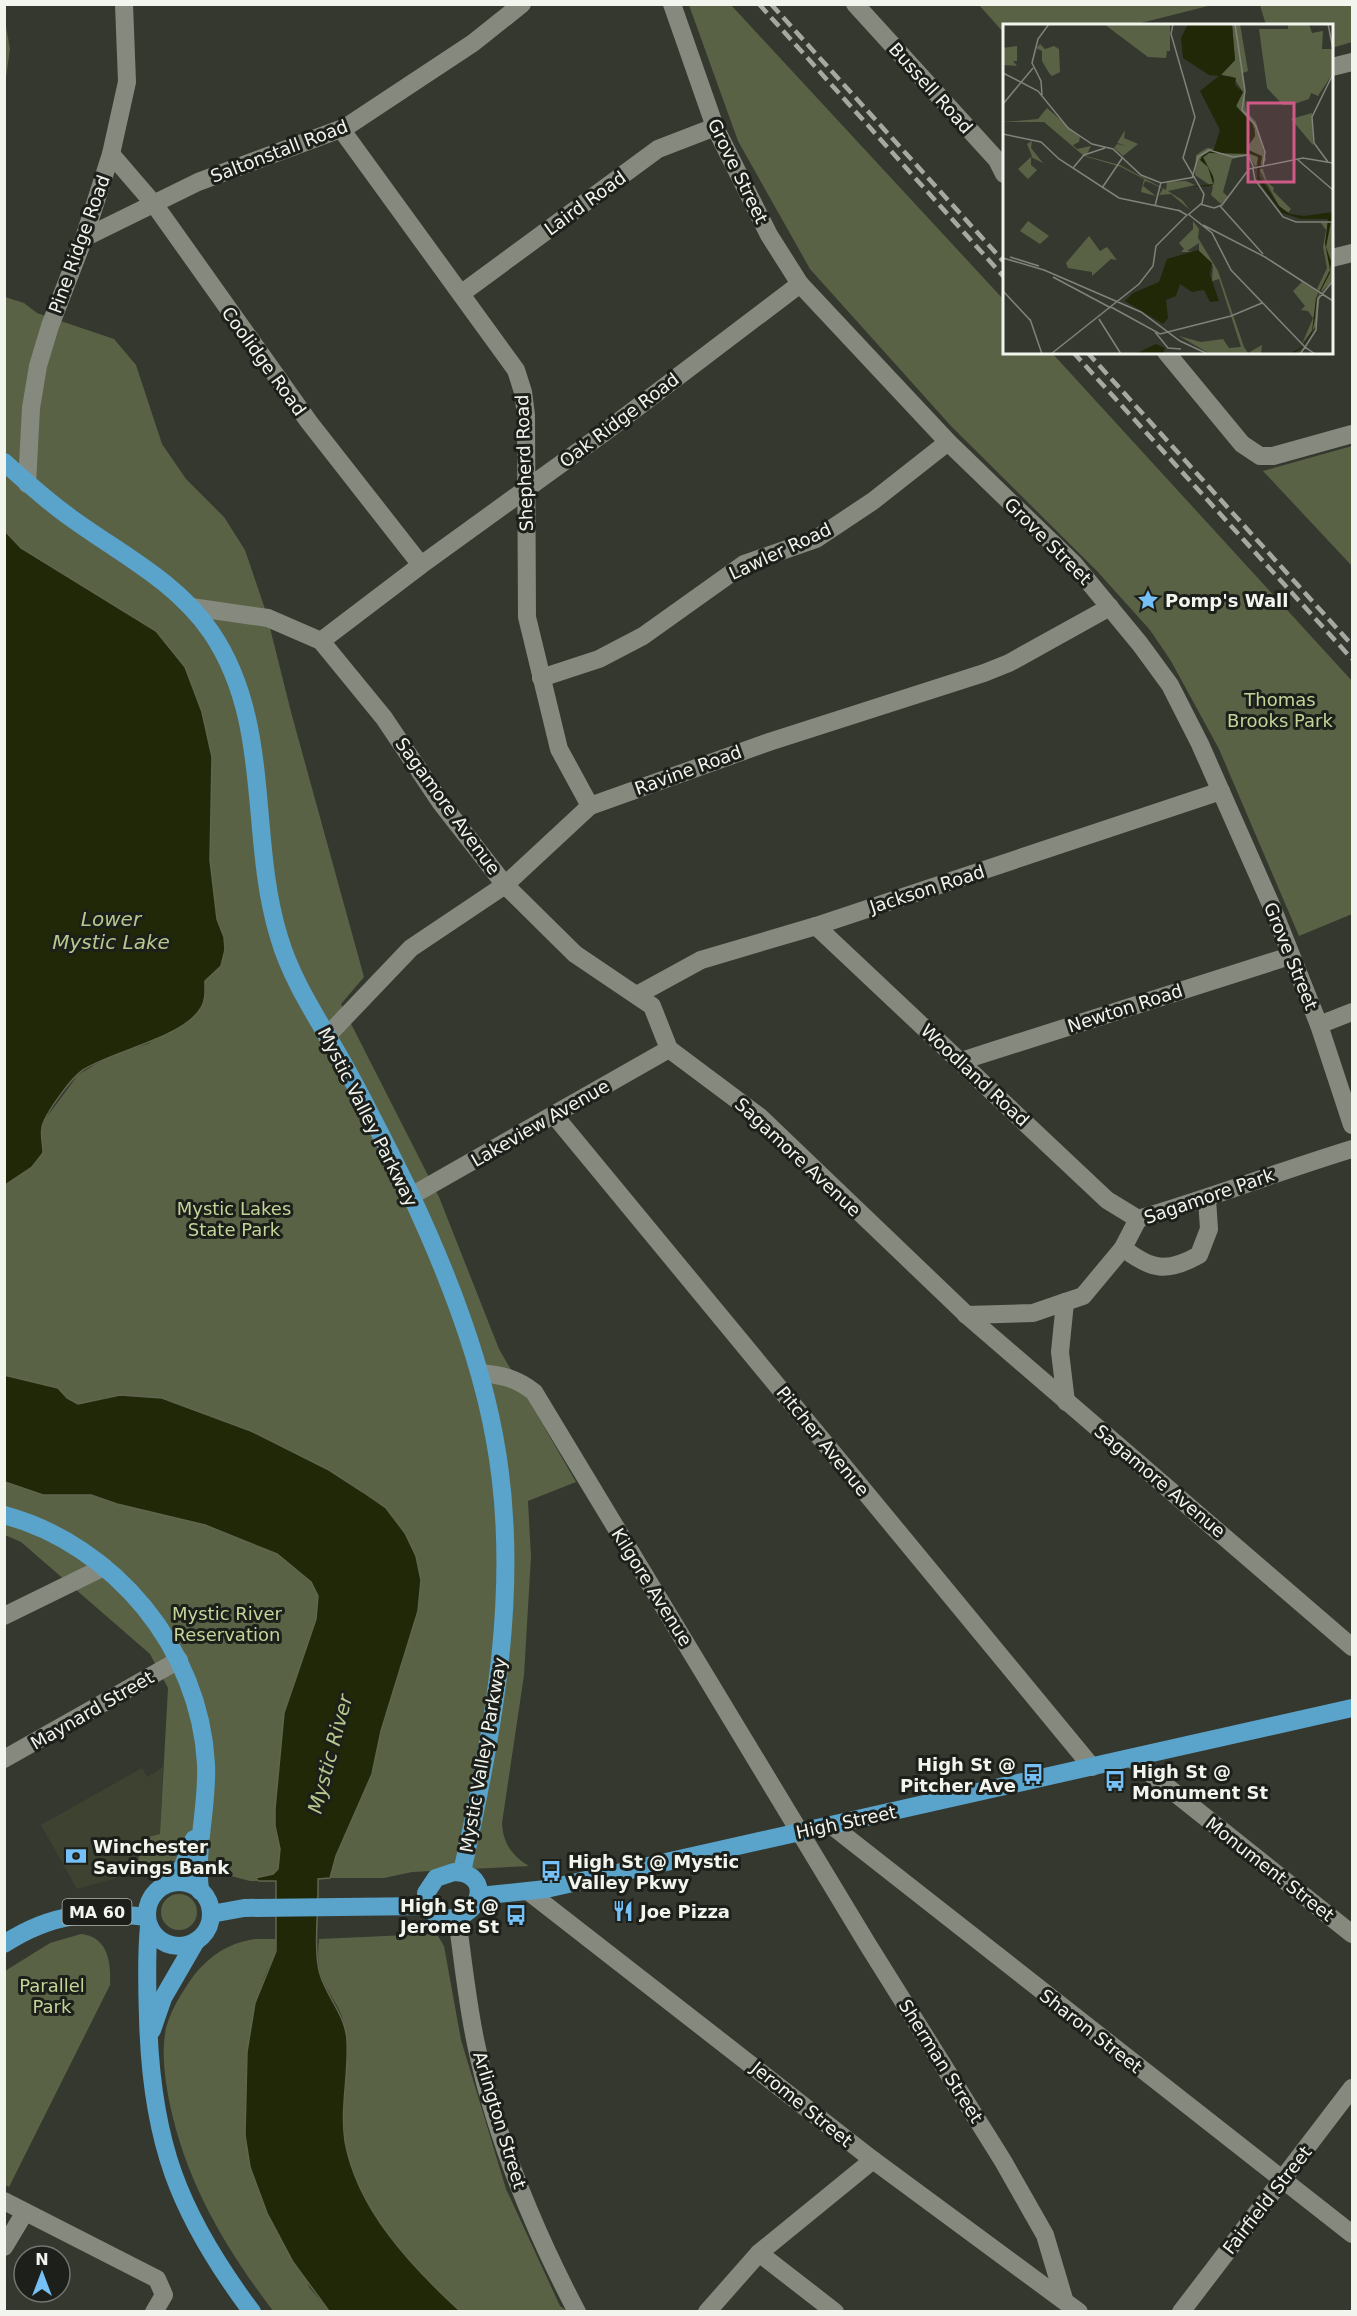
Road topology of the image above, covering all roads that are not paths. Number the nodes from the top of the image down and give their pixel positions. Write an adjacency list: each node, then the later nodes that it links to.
1 (124, 4): 9 (street, Pine Ridge Road)
2 (522, 4): 8 (street, Saltonstall Road)
3 (672, 4): 7 (street, Grove Street)
4 (855, 4): 10 (street, Bussell Road)
5 (1353, 62): 6 (street)
6 (1333, 67)
7 (715, 127): 15 (street, Grove Street); 16 (street, Laird Road)
8 (341, 129): 11 (street, Saltonstall Road); 16 (street, Shepherd Road)
9 (111, 154): 11 (street, Coolidge Road); 12 (street, Pine Ridge Road)
10 (1002, 164)
11 (154, 204): 12 (street, Saltonstall Road); 23 (street, Coolidge Road)
12 (84, 238): 21 (street, Pine Ridge Road)
13 (1353, 253): 14 (street)
14 (1333, 258)
15 (800, 284): 19 (street, Grove Street); 22 (street, Oak Ridge Road)
16 (462, 293): 22 (street, Shepherd Road)
17 (1168, 354): 18 (street)
18 (1353, 434)
19 (948, 442): 25 (street, Grove Street); 27 (street, Lawler Road)
20 (4, 462): 21 (main road, Mystic Valley Parkway)
21 (27, 484): 24 (main road, Mystic Valley Parkway)
22 (528, 487): 23 (street, Oak Ridge Road); 27 (street, Shepherd Road)
23 (421, 565): 26 (street, Oak Ridge Road)
24 (191, 607): 26 (street, Sagamore Avenue); 36 (main road, Mystic Valley Parkway)
25 (1110, 607): 28 (street, Grove Street); 29 (street, Ravine Road)
26 (321, 641): 30 (street, Sagamore Avenue)
27 (541, 678): 29 (street, Shepherd Road)
28 (1221, 791): 31 (street, Jackson Road); 32 (street, Grove Street)
29 (590, 806): 30 (street, Ravine Road)
30 (505, 885): 33 (street, Sagamore Avenue); 36 (street, Ravine Road)
31 (816, 926): 33 (street, Jackson Road); 38 (street, Woodland Road)
32 (1290, 956): 35 (street, Grove Street); 38 (street, Newton Road)
33 (637, 995): 37 (street, Sagamore Avenue)
34 (1353, 1012): 35 (street)
35 (1319, 1025): 40 (street, Grove Street)
36 (327, 1036): 42 (main road, Mystic Valley Parkway)
37 (669, 1049): 39 (street, Lakeview Avenue); 47 (street, Sagamore Avenue)
38 (961, 1061): 44 (street, Woodland Road)
39 (554, 1115): 42 (street, Lakeview Avenue); 58 (street, Pitcher Avenue)
40 (1351, 1115)
41 (1353, 1149): 43 (street, Sagamore Park)
42 (411, 1196): 48 (main road, Mystic Valley Parkway)
43 (1207, 1199): 44 (street, Sagamore Park); 45 (street)
44 (1138, 1219): 45 (street, Sagamore Park)
45 (1123, 1248): 46 (street, Sagamore Park)
46 (1065, 1302): 47 (street, Sagamore Park); 49 (street)
47 (966, 1315): 49 (street, Sagamore Avenue)
48 (480, 1373): 61 (street, Kilgore Avenue); 62 (main road, Mystic Valley Parkway)
49 (1066, 1402): 53 (street, Sagamore Avenue)
50 (4, 1515): 51 (main road)
51 (104, 1567): 52 (street); 54 (main road)
52 (4, 1616)
53 (1353, 1647)
54 (178, 1660): 57 (street, Maynard Street); 59 (main road)
55 (1353, 1708): 56 (main road, High Street)
56 (1131, 1758): 58 (main road, High Street); 71 (street, Monument Street)
57 (4, 1759)
58 (1092, 1767): 60 (main road, High Street)
59 (200, 1823): 63 (main road); 64 (main road)
60 (831, 1825): 61 (main road, High Street); 77 (street, Sharon Street)
61 (801, 1832): 65 (main road, High Street); 83 (street, Sherman Street)
62 (462, 1872): 66 (main road); 67 (main road)
63 (170, 1883): 64 (main road); 70 (main road, MA 60)
64 (200, 1891): 68 (main road)
65 (529, 1892): 66 (main road, High Street); 76 (street, Jerome Street)
66 (479, 1896): 69 (main road)
67 (427, 1906): 68 (main road); 69 (main road)
68 (211, 1914): 72 (main road)
69 (457, 1918): 86 (street, Arlington Street)
70 (148, 1921): 72 (main road, MA 60); 73 (main road, MA 60); 74 (main road)
71 (1353, 1934)
72 (196, 1941): 74 (main road)
73 (5, 1943)
74 (148, 2043): 85 (main road)
75 (1353, 2088): 77 (street, Fairfield Street)
76 (873, 2160): 82 (street); 83 (street, Jerome Street)
77 (1282, 2181): 80 (street, Sharon Street); 90 (street, Fairfield Street)
78 (4, 2201): 79 (street)
79 (25, 2212): 81 (street); 84 (street)
80 (1353, 2234)
81 (4, 2247)
82 (759, 2253): 87 (street); 88 (street)
83 (1064, 2299): 89 (street, Jerome Street)
84 (154, 2312)
85 (252, 2312)
86 (577, 2312)
87 (707, 2312)
88 (835, 2312)
89 (1079, 2312)
90 (1181, 2312)

